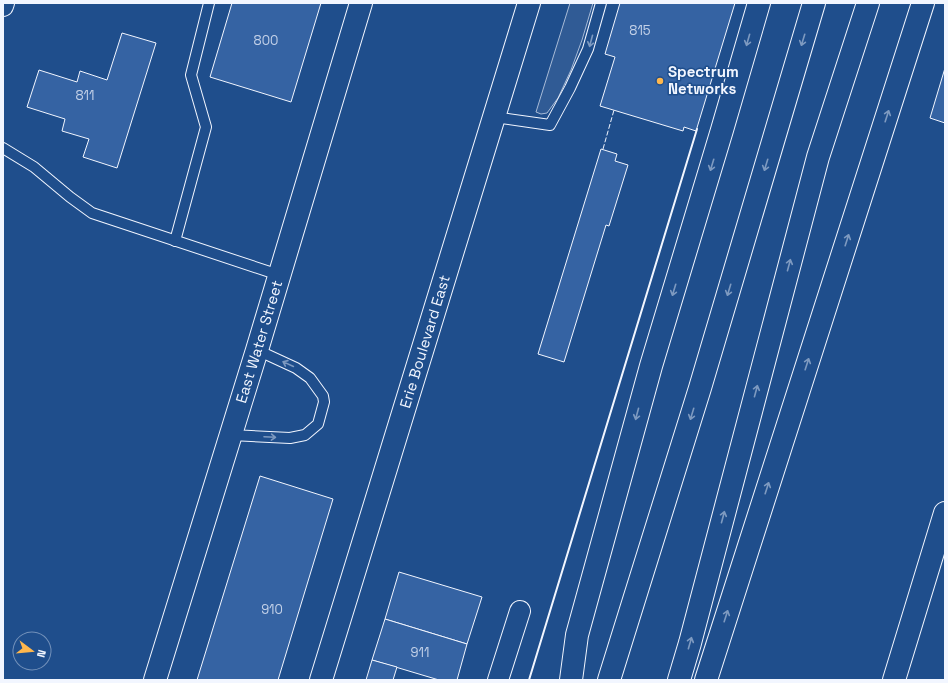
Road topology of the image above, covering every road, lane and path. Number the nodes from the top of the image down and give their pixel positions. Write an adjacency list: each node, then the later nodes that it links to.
1 (209, 3): 11 (lane)
2 (362, 3): 12 (main road, East Water Street)
3 (529, 3): 9 (main road, Erie Boulevard East)
4 (601, 3): 9 (lane, one-way to 9)
5 (759, 3): 20 (main road, one-way to 20)
6 (814, 3): 21 (main road, one-way to 21)
7 (868, 3): 22 (main road, one-way to 7)
8 (923, 3): 23 (main road, one-way to 8)
9 (494, 117): 18 (main road, Erie Boulevard East)
10 (3, 148): 11 (lane)
11 (175, 241): 12 (lane)
12 (279, 275): 13 (main road, East Water Street)
13 (257, 350): 14 (main road, East Water Street); 14 (lane, one-way to 13)
14 (231, 435): 17 (main road, East Water Street)
15 (945, 513): 24 (main road)
16 (520, 611): 19 (street)
17 (155, 680)
18 (321, 680)
19 (498, 680)
20 (571, 680)
21 (609, 680)
22 (679, 680)
23 (706, 680)
24 (894, 680)

